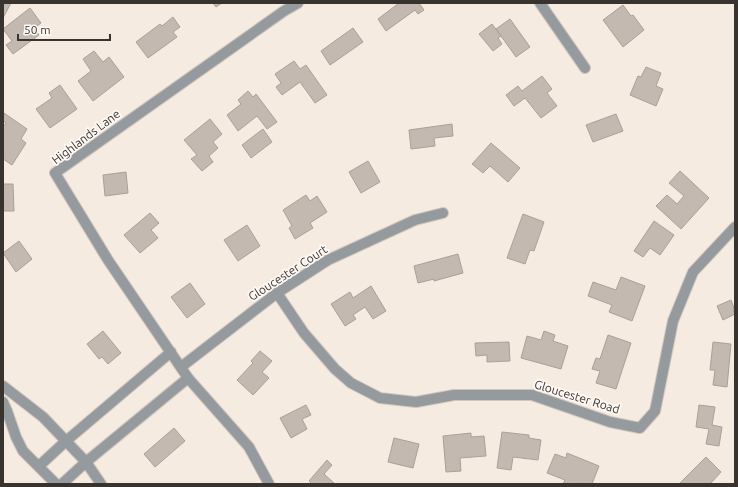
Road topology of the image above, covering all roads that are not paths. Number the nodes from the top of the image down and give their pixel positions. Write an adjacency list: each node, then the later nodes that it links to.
1 (298, 3): 3 (street, Highlands Lane)
2 (540, 3): 4 (street)
3 (283, 7): 8 (street, Highlands Lane)
4 (585, 68)
5 (443, 213): 7 (street, Gloucester Court)
6 (735, 227): 7 (street, Gloucester Road)
7 (277, 293): 9 (street, Gloucester Court)
8 (171, 352): 9 (street, Highlands Lane); 13 (street)
9 (180, 367): 10 (street, Highlands Lane)
10 (188, 378): 14 (street); 19 (street, Highlands Lane)
11 (3, 386): 13 (street)
12 (3, 402): 15 (street)
13 (66, 441): 14 (street); 15 (street)
14 (86, 462): 17 (street); 18 (street)
15 (39, 466): 16 (street)
16 (56, 484)
17 (62, 484)
18 (101, 484)
19 (269, 484)

